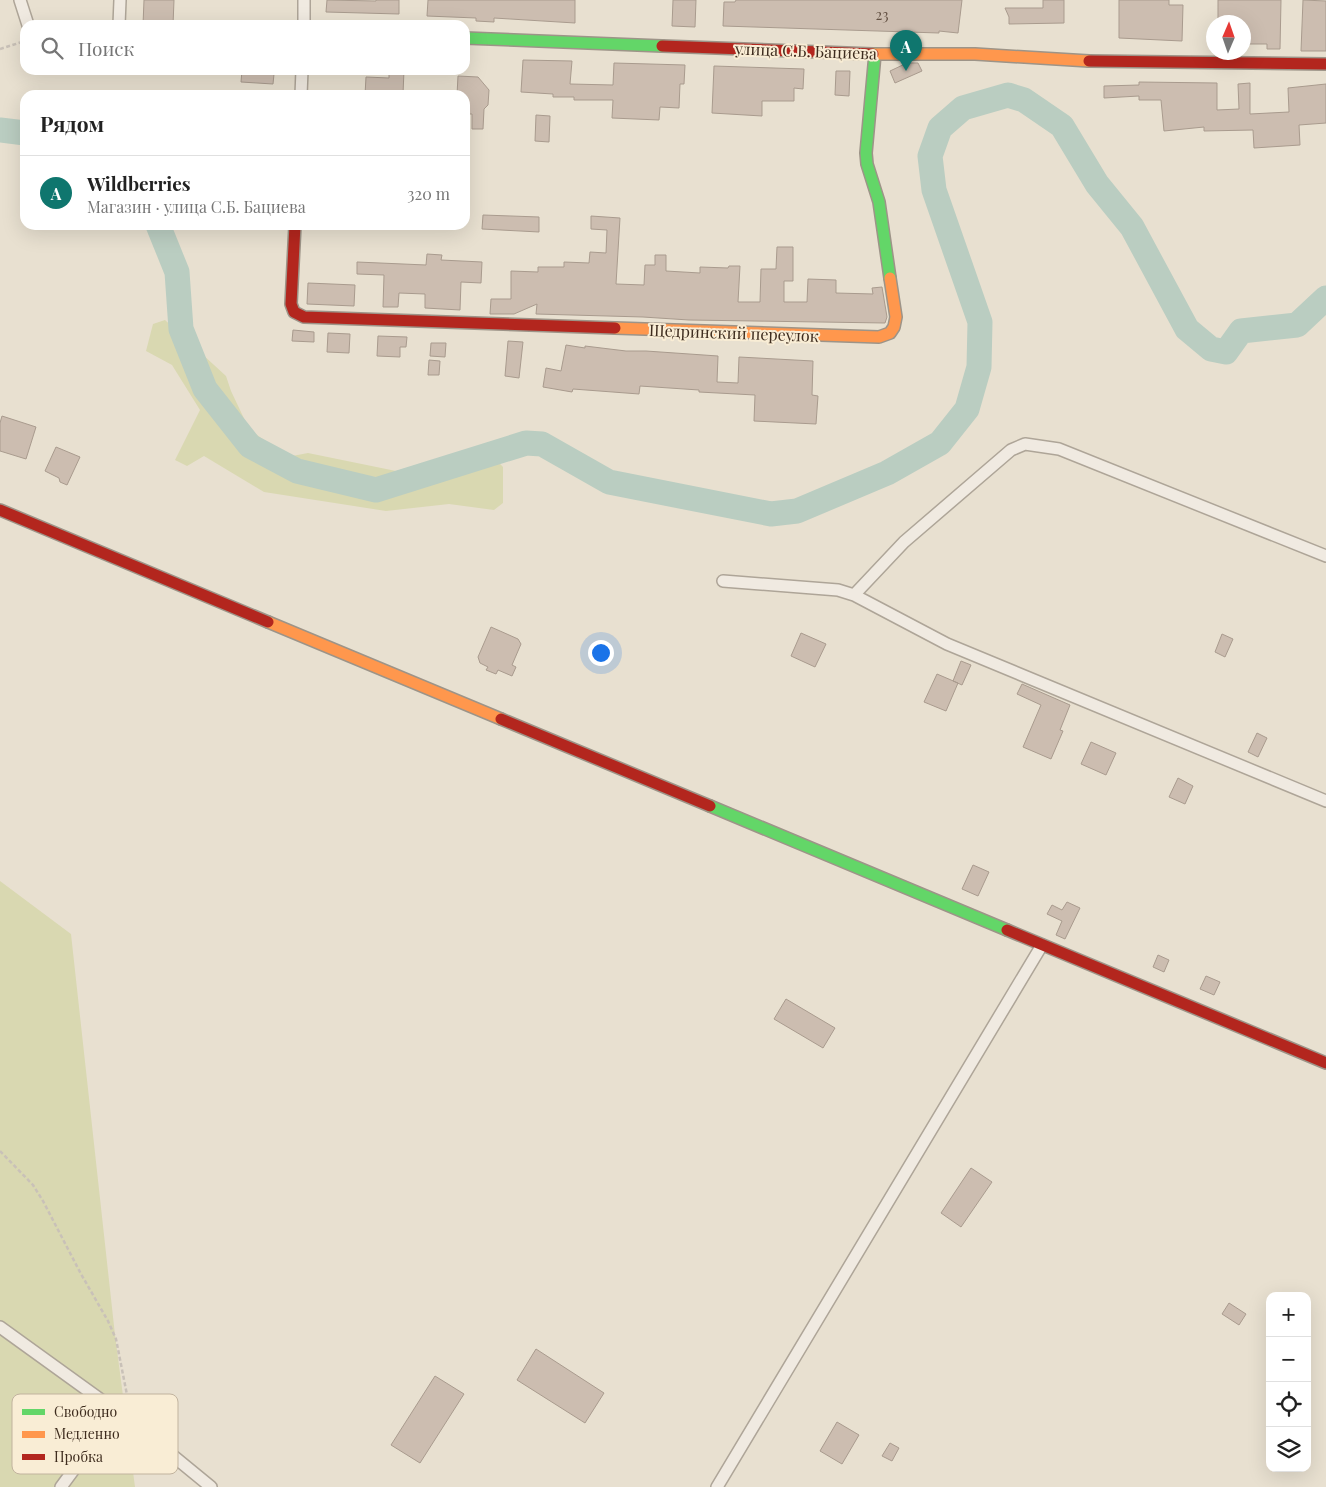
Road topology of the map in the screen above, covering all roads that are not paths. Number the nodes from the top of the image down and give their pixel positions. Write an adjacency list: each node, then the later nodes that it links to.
1 (20, 0): 4 (street)
2 (120, 0): 5 (street)
3 (304, 0): 6 (street)
4 (26, 20)
5 (119, 20)
6 (304, 20)
7 (470, 38): 8 (street, улица С.Б. Бациева)
8 (875, 54): 9 (street, улица С.Б. Бациева); 12 (street, Щедринский переулок)
9 (1326, 64)
10 (302, 75): 11 (street)
11 (301, 90)
12 (295, 230)
13 (0, 510): 18 (street)
14 (1326, 556): 16 (street)
15 (723, 582): 16 (street)
16 (854, 595): 17 (street)
17 (1326, 802)
18 (1042, 945): 19 (street); 26 (street)
19 (1326, 1063)
20 (0, 1327): 21 (street)
21 (93, 1394)
22 (178, 1460): 25 (street)
23 (71, 1474): 24 (street)
24 (61, 1487)
25 (211, 1487)
26 (717, 1487)

